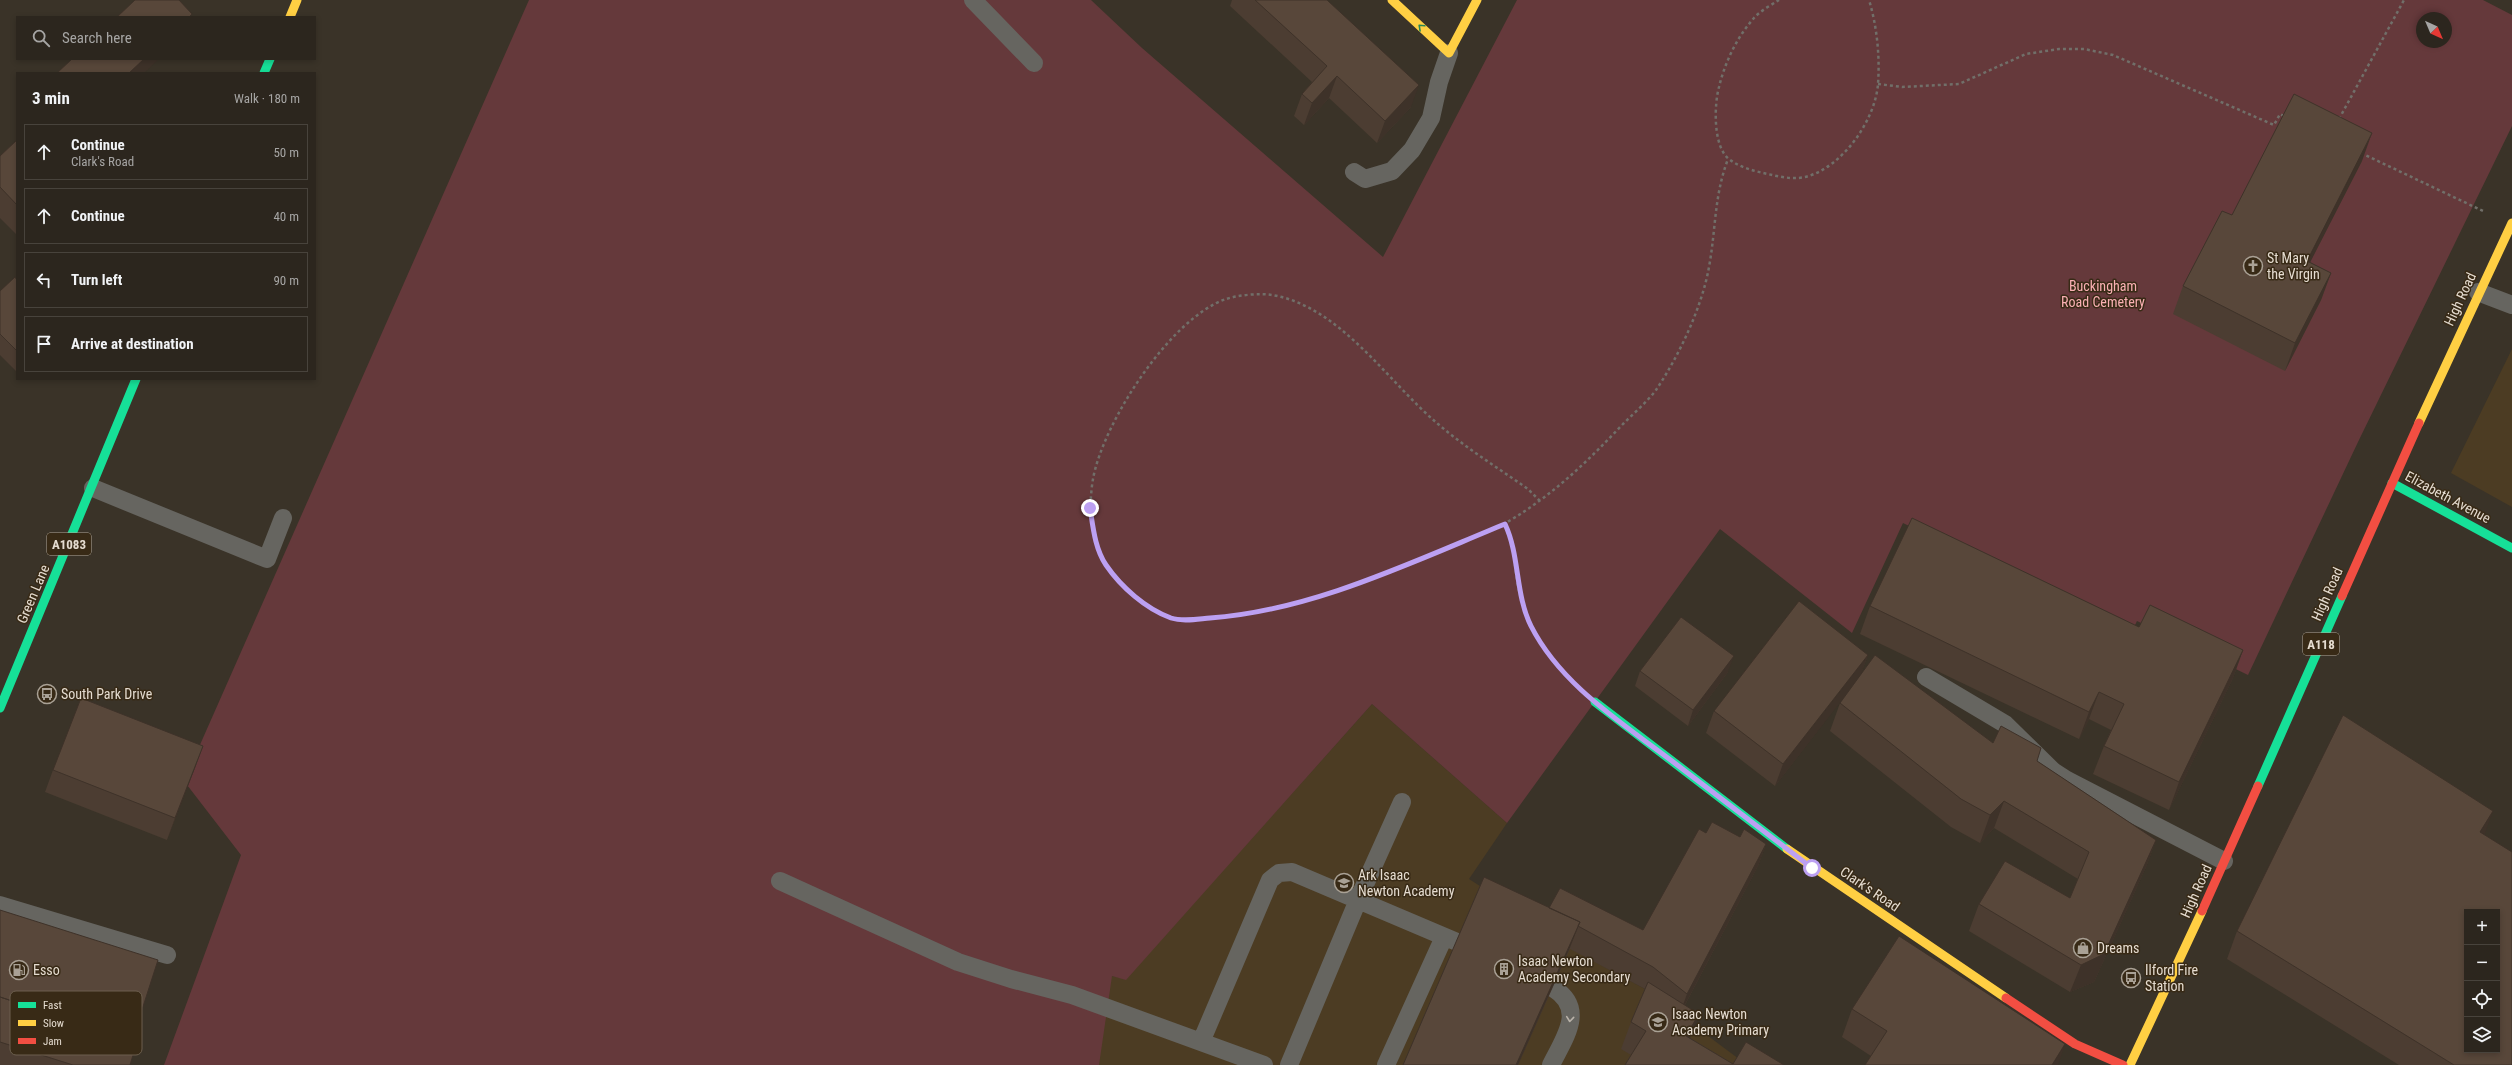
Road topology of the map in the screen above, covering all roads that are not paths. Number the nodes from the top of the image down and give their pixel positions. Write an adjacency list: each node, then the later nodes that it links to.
1 (297, 0): 5 (main road)
2 (972, 0): 8 (lane)
3 (1392, 0): 6 (main road, one-way to 3)
4 (1477, 0): 6 (main road)
5 (290, 16)
6 (1450, 53): 10 (lane)
7 (270, 60): 9 (main road)
8 (1034, 63)
9 (264, 72)
10 (1354, 172)
11 (2512, 224): 12 (main road, High Road / A118)
12 (2478, 292): 13 (lane); 15 (main road, High Road / A118)
13 (2512, 305)
14 (136, 380): 16 (main road, Green Lane / A1083)
15 (2392, 483): 18 (main road, Elizabeth Avenue); 23 (main road, High Road / A118)
16 (93, 488): 17 (lane); 21 (main road, Green Lane / A1083)
17 (283, 518)
18 (2512, 548)
19 (1926, 677): 23 (lane)
20 (1595, 702): 34 (main road, Clark's Road)
21 (0, 708)
22 (1402, 802): 25 (lane)
23 (2224, 861): 35 (main road, High Road / A118)
24 (780, 881): 29 (lane)
25 (1358, 900): 29 (lane); 31 (lane); 32 (lane)
26 (0, 905): 27 (lane)
27 (167, 955)
28 (1553, 988): 33 (lane, one-way to 33)
29 (1201, 1042): 30 (lane)
30 (1264, 1065)
31 (1289, 1065)
32 (1386, 1065)
33 (1551, 1065)
34 (2123, 1065)
35 (2130, 1065)

